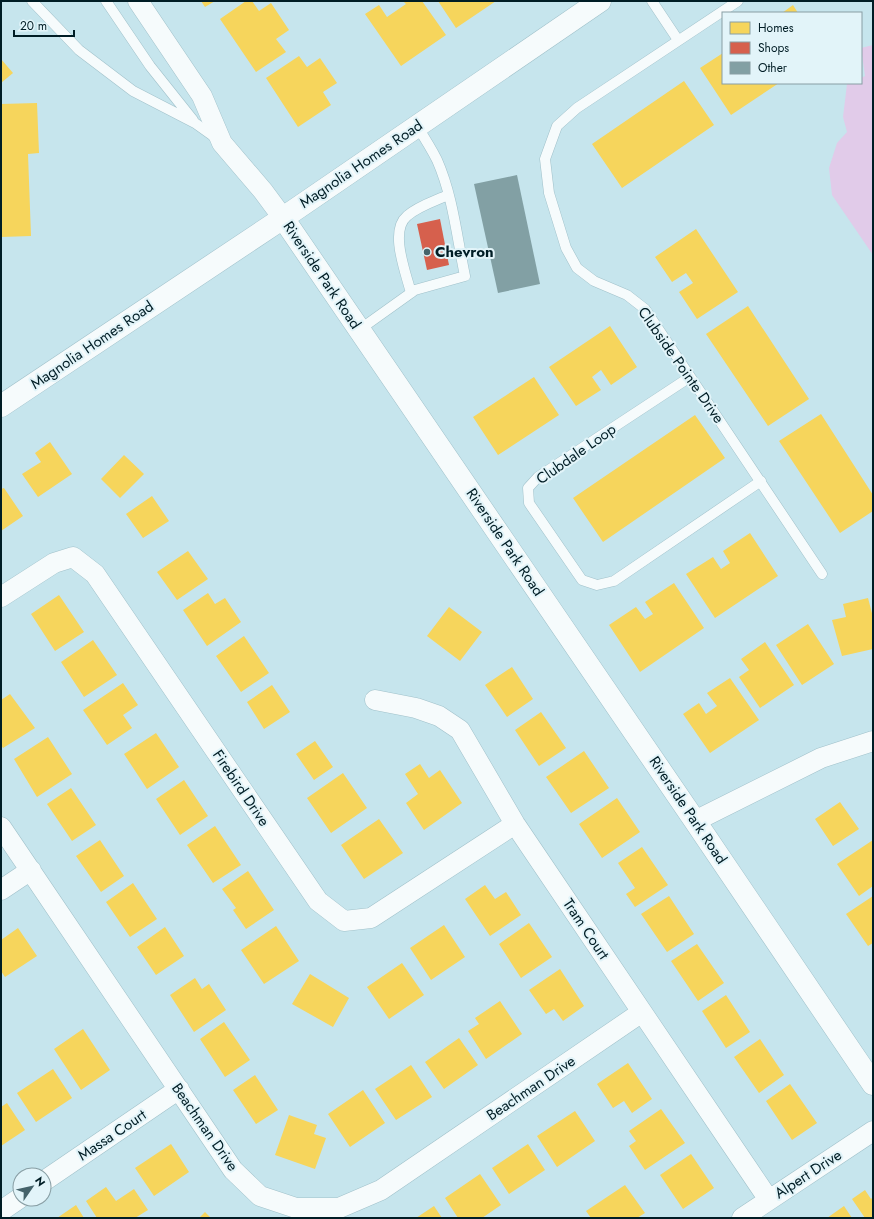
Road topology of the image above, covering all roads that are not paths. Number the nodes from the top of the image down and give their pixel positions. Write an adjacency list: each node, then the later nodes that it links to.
1 (32, 1): 8 (lane)
2 (106, 1): 8 (lane)
3 (138, 1): 10 (street, Riverside Park Road)
4 (600, 1): 9 (street, Magnolia Homes Road)
5 (652, 1): 7 (lane)
6 (738, 1): 7 (lane, Clubside Pointe Drive)
7 (678, 40): 15 (lane, Clubside Pointe Drive)
8 (195, 123): 10 (lane)
9 (417, 126): 11 (lane); 12 (street, Magnolia Homes Road)
10 (222, 143): 12 (street, Riverside Park Road)
11 (448, 195): 13 (lane); 13 (lane)
12 (282, 218): 14 (street, Riverside Park Road); 16 (street, Magnolia Homes Road)
13 (411, 293): 14 (lane)
14 (359, 330): 22 (street, Riverside Park Road)
15 (690, 377): 17 (lane, Clubside Pointe Drive); 17 (lane, Clubdale Loop)
16 (1, 406)
17 (761, 481): 18 (lane, Clubside Pointe Drive)
18 (822, 574)
19 (1, 597): 23 (street, Firebird Drive)
20 (375, 700): 23 (street, Tram Court)
21 (873, 741): 22 (street)
22 (695, 821): 28 (street, Riverside Park Road)
23 (515, 824): 27 (street, Tram Court)
24 (1, 827): 25 (street, Beachman Drive)
25 (30, 870): 26 (street); 29 (street, Beachman Drive)
26 (1, 890)
27 (642, 1012): 29 (street, Beachman Drive); 32 (street, Tram Court)
28 (873, 1084)
29 (179, 1089): 31 (street, Massa Court)
30 (873, 1131): 32 (street, Alpert Drive)
31 (52, 1176)
32 (769, 1200): 35 (street, Alpert Drive)
33 (12, 1203): 34 (street)
34 (1, 1211)
35 (742, 1218)

